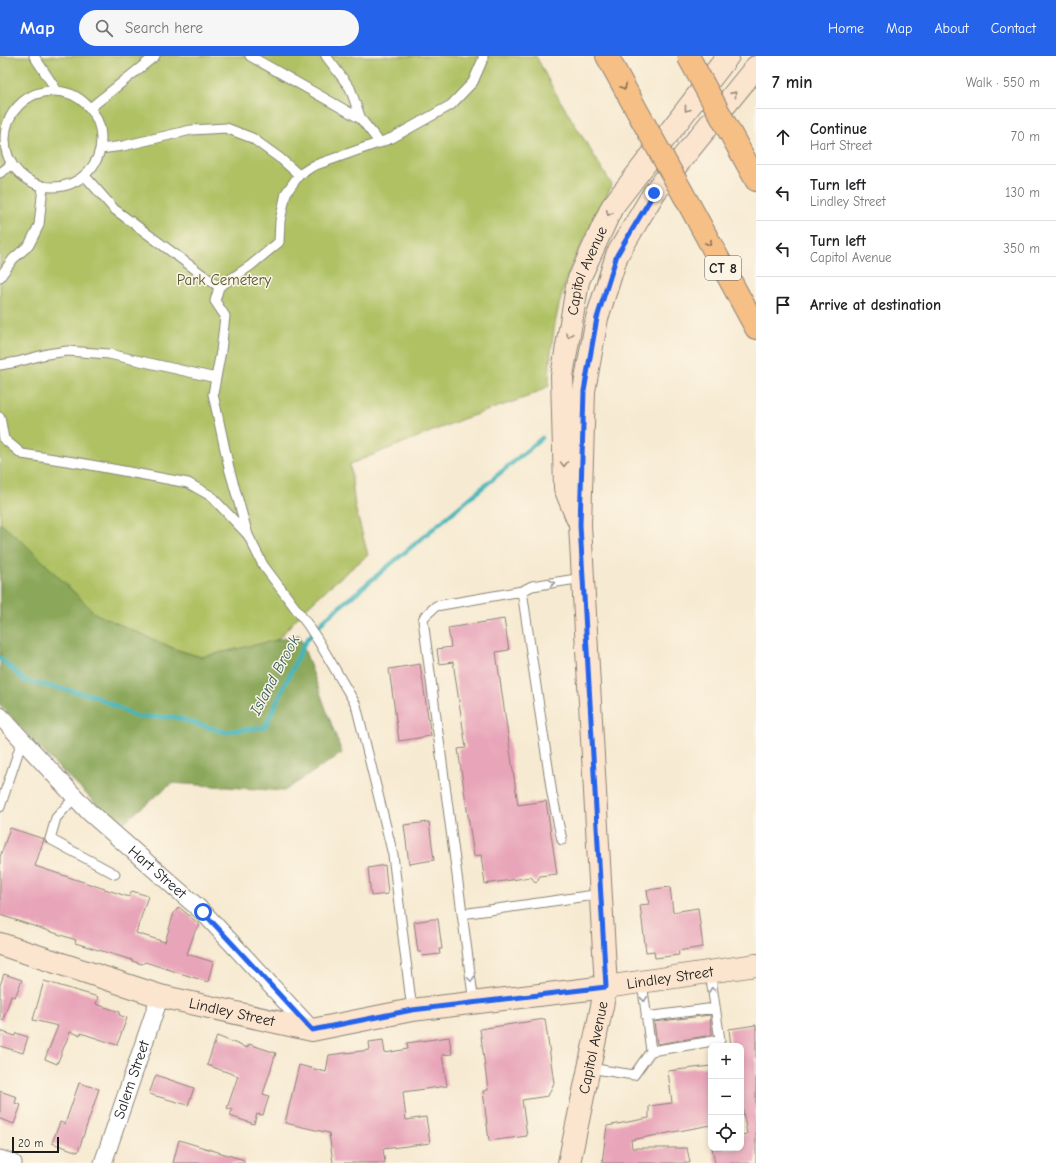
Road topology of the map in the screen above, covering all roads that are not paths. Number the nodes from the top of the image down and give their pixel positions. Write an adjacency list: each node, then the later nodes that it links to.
1 (34, 56): 10 (lane)
2 (155, 56): 11 (lane)
3 (250, 56): 13 (lane)
4 (326, 56): 13 (lane)
5 (483, 56): 15 (lane)
6 (607, 56): 25 (highway, CT 8, one-way to 25, bridge)
7 (688, 56): 21 (highway, bridge)
8 (728, 56): 29 (main road, Capitol Avenue, one-way to 29)
9 (756, 66): 29 (main road, Capitol Avenue, one-way to 9)
10 (57, 92): 11 (lane); 14 (lane)
11 (90, 108): 16 (lane)
12 (0, 117): 14 (lane)
13 (361, 119): 15 (lane)
14 (7, 127): 17 (lane)
15 (380, 143): 19 (lane)
16 (100, 150): 19 (lane); 20 (lane)
17 (12, 164): 18 (lane); 22 (lane)
18 (0, 173)
19 (299, 175): 24 (lane)
20 (85, 176): 22 (lane); 24 (lane)
21 (756, 180)
22 (43, 186): 23 (lane)
23 (0, 277)
24 (218, 287): 27 (lane)
25 (756, 328)
26 (0, 365): 27 (lane)
27 (216, 378): 30 (lane)
28 (0, 418): 30 (lane)
29 (580, 525): 31 (main road, Capitol Avenue)
30 (248, 535): 49 (lane)
31 (583, 578): 32 (lane, one-way to 31); 39 (main road, Capitol Avenue)
32 (522, 591): 37 (lane); 40 (lane)
33 (0, 716): 34 (street, Hart Street)
34 (22, 741): 35 (street, Hart Street); 36 (lane)
35 (74, 797): 38 (lane); 51 (street, Hart Street)
36 (0, 807)
37 (562, 840)
38 (115, 874)
39 (601, 894): 40 (lane); 45 (main road, Capitol Avenue)
40 (462, 914): 47 (lane, one-way to 47)
41 (0, 944): 46 (main road, Lindley Street)
42 (756, 965): 43 (main road, Lindley Street)
43 (710, 972): 44 (main road, Lindley Street); 48 (lane, one-way to 43)
44 (642, 982): 45 (main road, Lindley Street); 50 (lane, one-way to 50)
45 (606, 987): 47 (main road, Lindley Street); 53 (main road, Capitol Avenue)
46 (160, 996): 51 (main road, Lindley Street); 56 (street, Salem Street)
47 (474, 1003): 49 (main road, Lindley Street)
48 (715, 1008): 50 (lane); 52 (lane)
49 (412, 1010): 51 (main road, Lindley Street)
50 (646, 1017): 52 (lane)
51 (312, 1030)
52 (652, 1051): 53 (lane)
53 (589, 1068): 57 (main road, Capitol Avenue)
54 (0, 1159): 55 (street)
55 (13, 1163)
56 (103, 1163)
57 (570, 1163)

